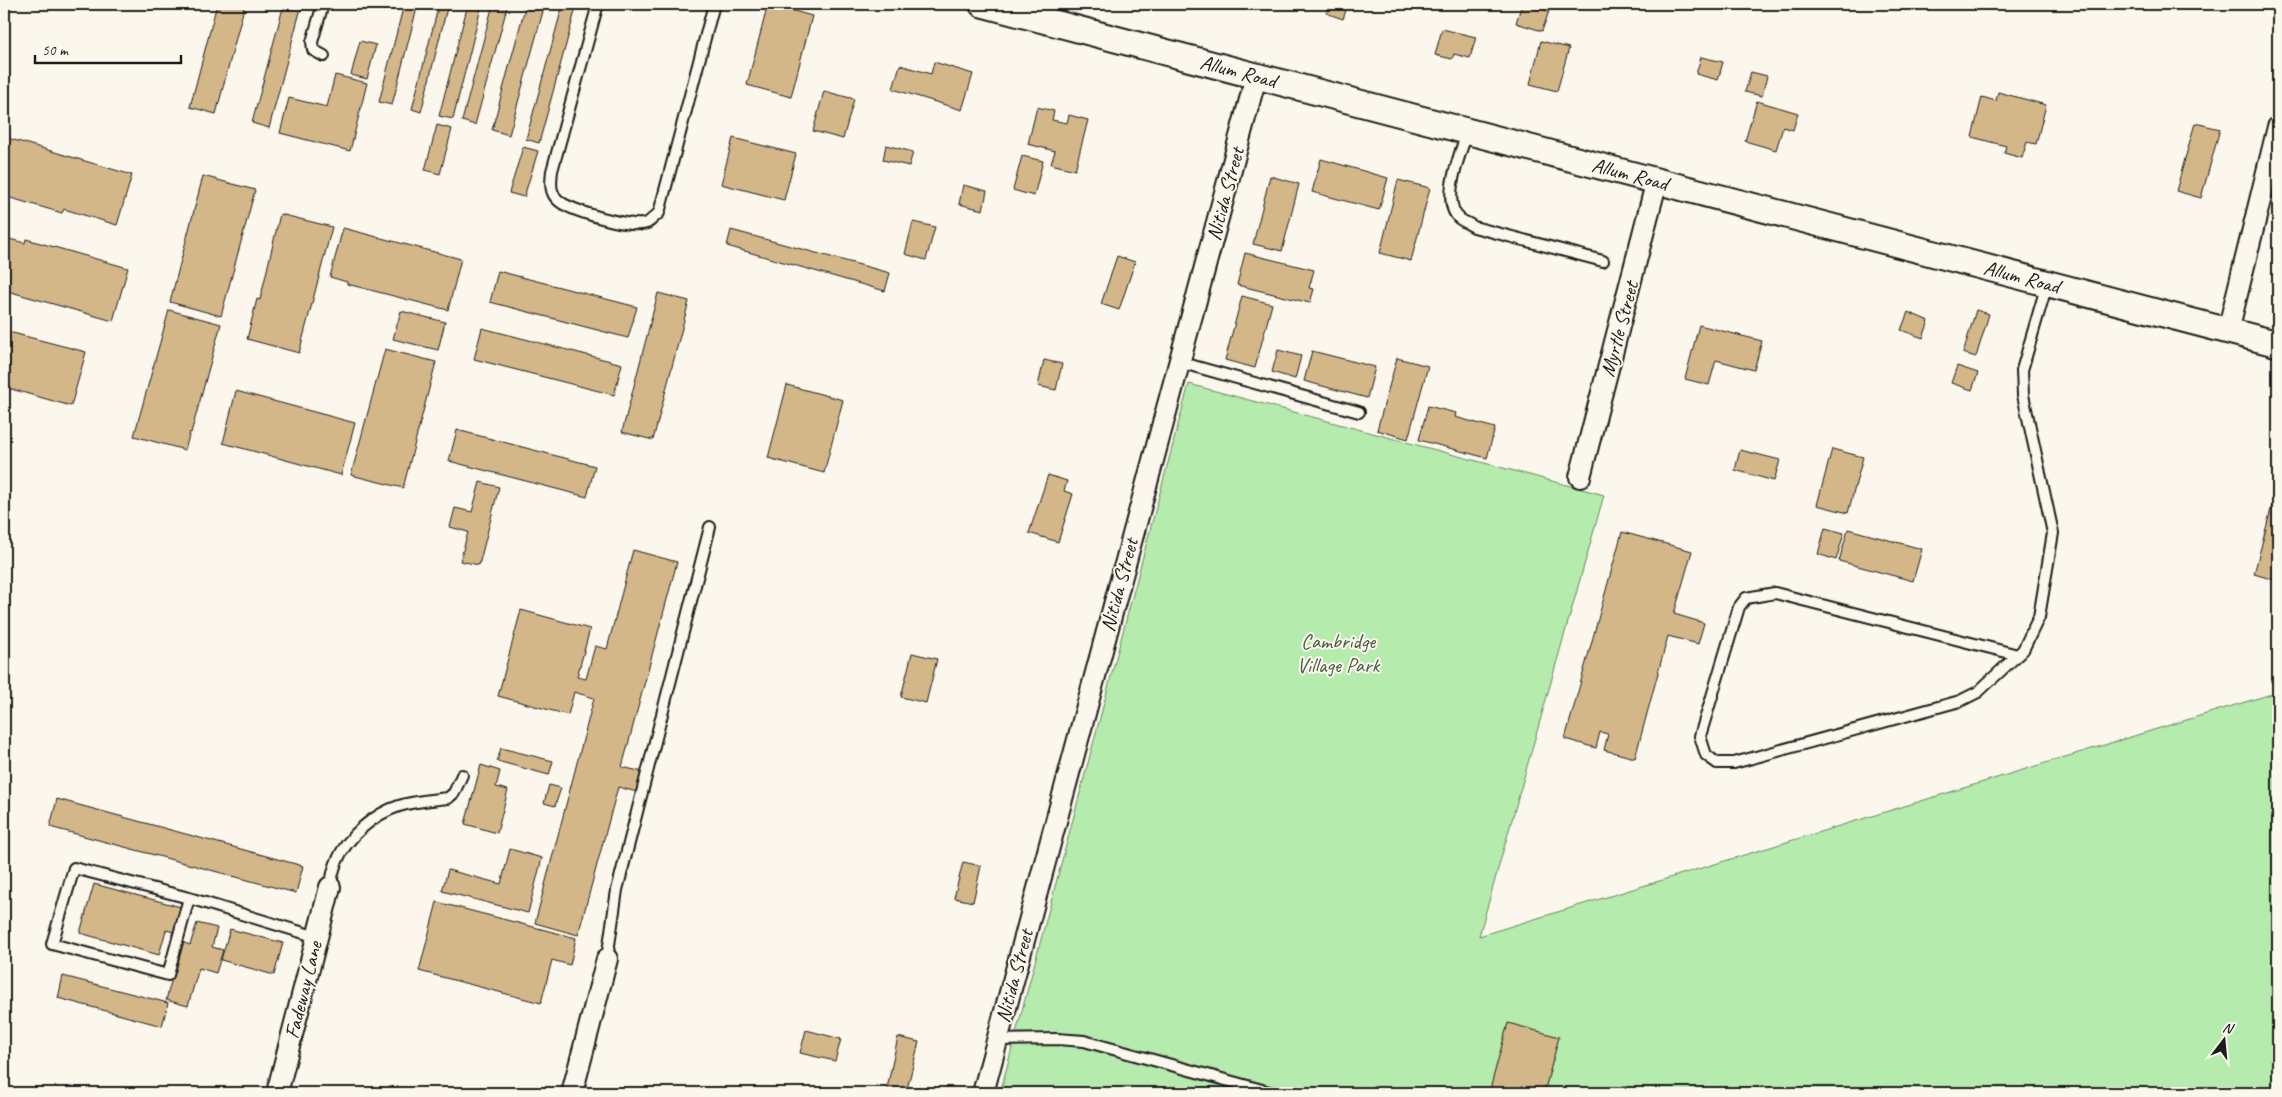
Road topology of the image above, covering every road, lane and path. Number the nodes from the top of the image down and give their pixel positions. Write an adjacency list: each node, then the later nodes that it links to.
1 (323, 4): 5 (lane)
2 (598, 4): 3 (lane)
3 (714, 4)
4 (982, 4): 6 (street, Allum Road)
5 (324, 56)
6 (1256, 77): 8 (street, Allum Road); 14 (street, Nitida Street)
7 (2278, 127): 12 (street)
8 (1467, 131): 9 (street, Allum Road); 10 (lane)
9 (1657, 180): 11 (street, Allum Road); 16 (street, Myrtle Street)
10 (1603, 261)
11 (2048, 284): 12 (street, Allum Road); 18 (lane)
12 (2228, 331): 13 (street, Allum Road)
13 (2278, 344)
14 (1179, 362): 15 (lane); 24 (street, Nitida Street)
15 (1359, 412)
16 (1580, 477)
17 (710, 526): 23 (lane)
18 (2018, 655): 18 (lane)
19 (462, 775): 20 (lane)
20 (330, 887): 22 (street, Fadeway Lane)
21 (189, 898): 21 (lane); 22 (lane)
22 (317, 938): 25 (street, Fadeway Lane)
23 (607, 958): 26 (street)
24 (997, 1040): 27 (street, Nitida Street); 28 (lane)
25 (277, 1093)
26 (572, 1093)
27 (983, 1093)
28 (1273, 1093)

